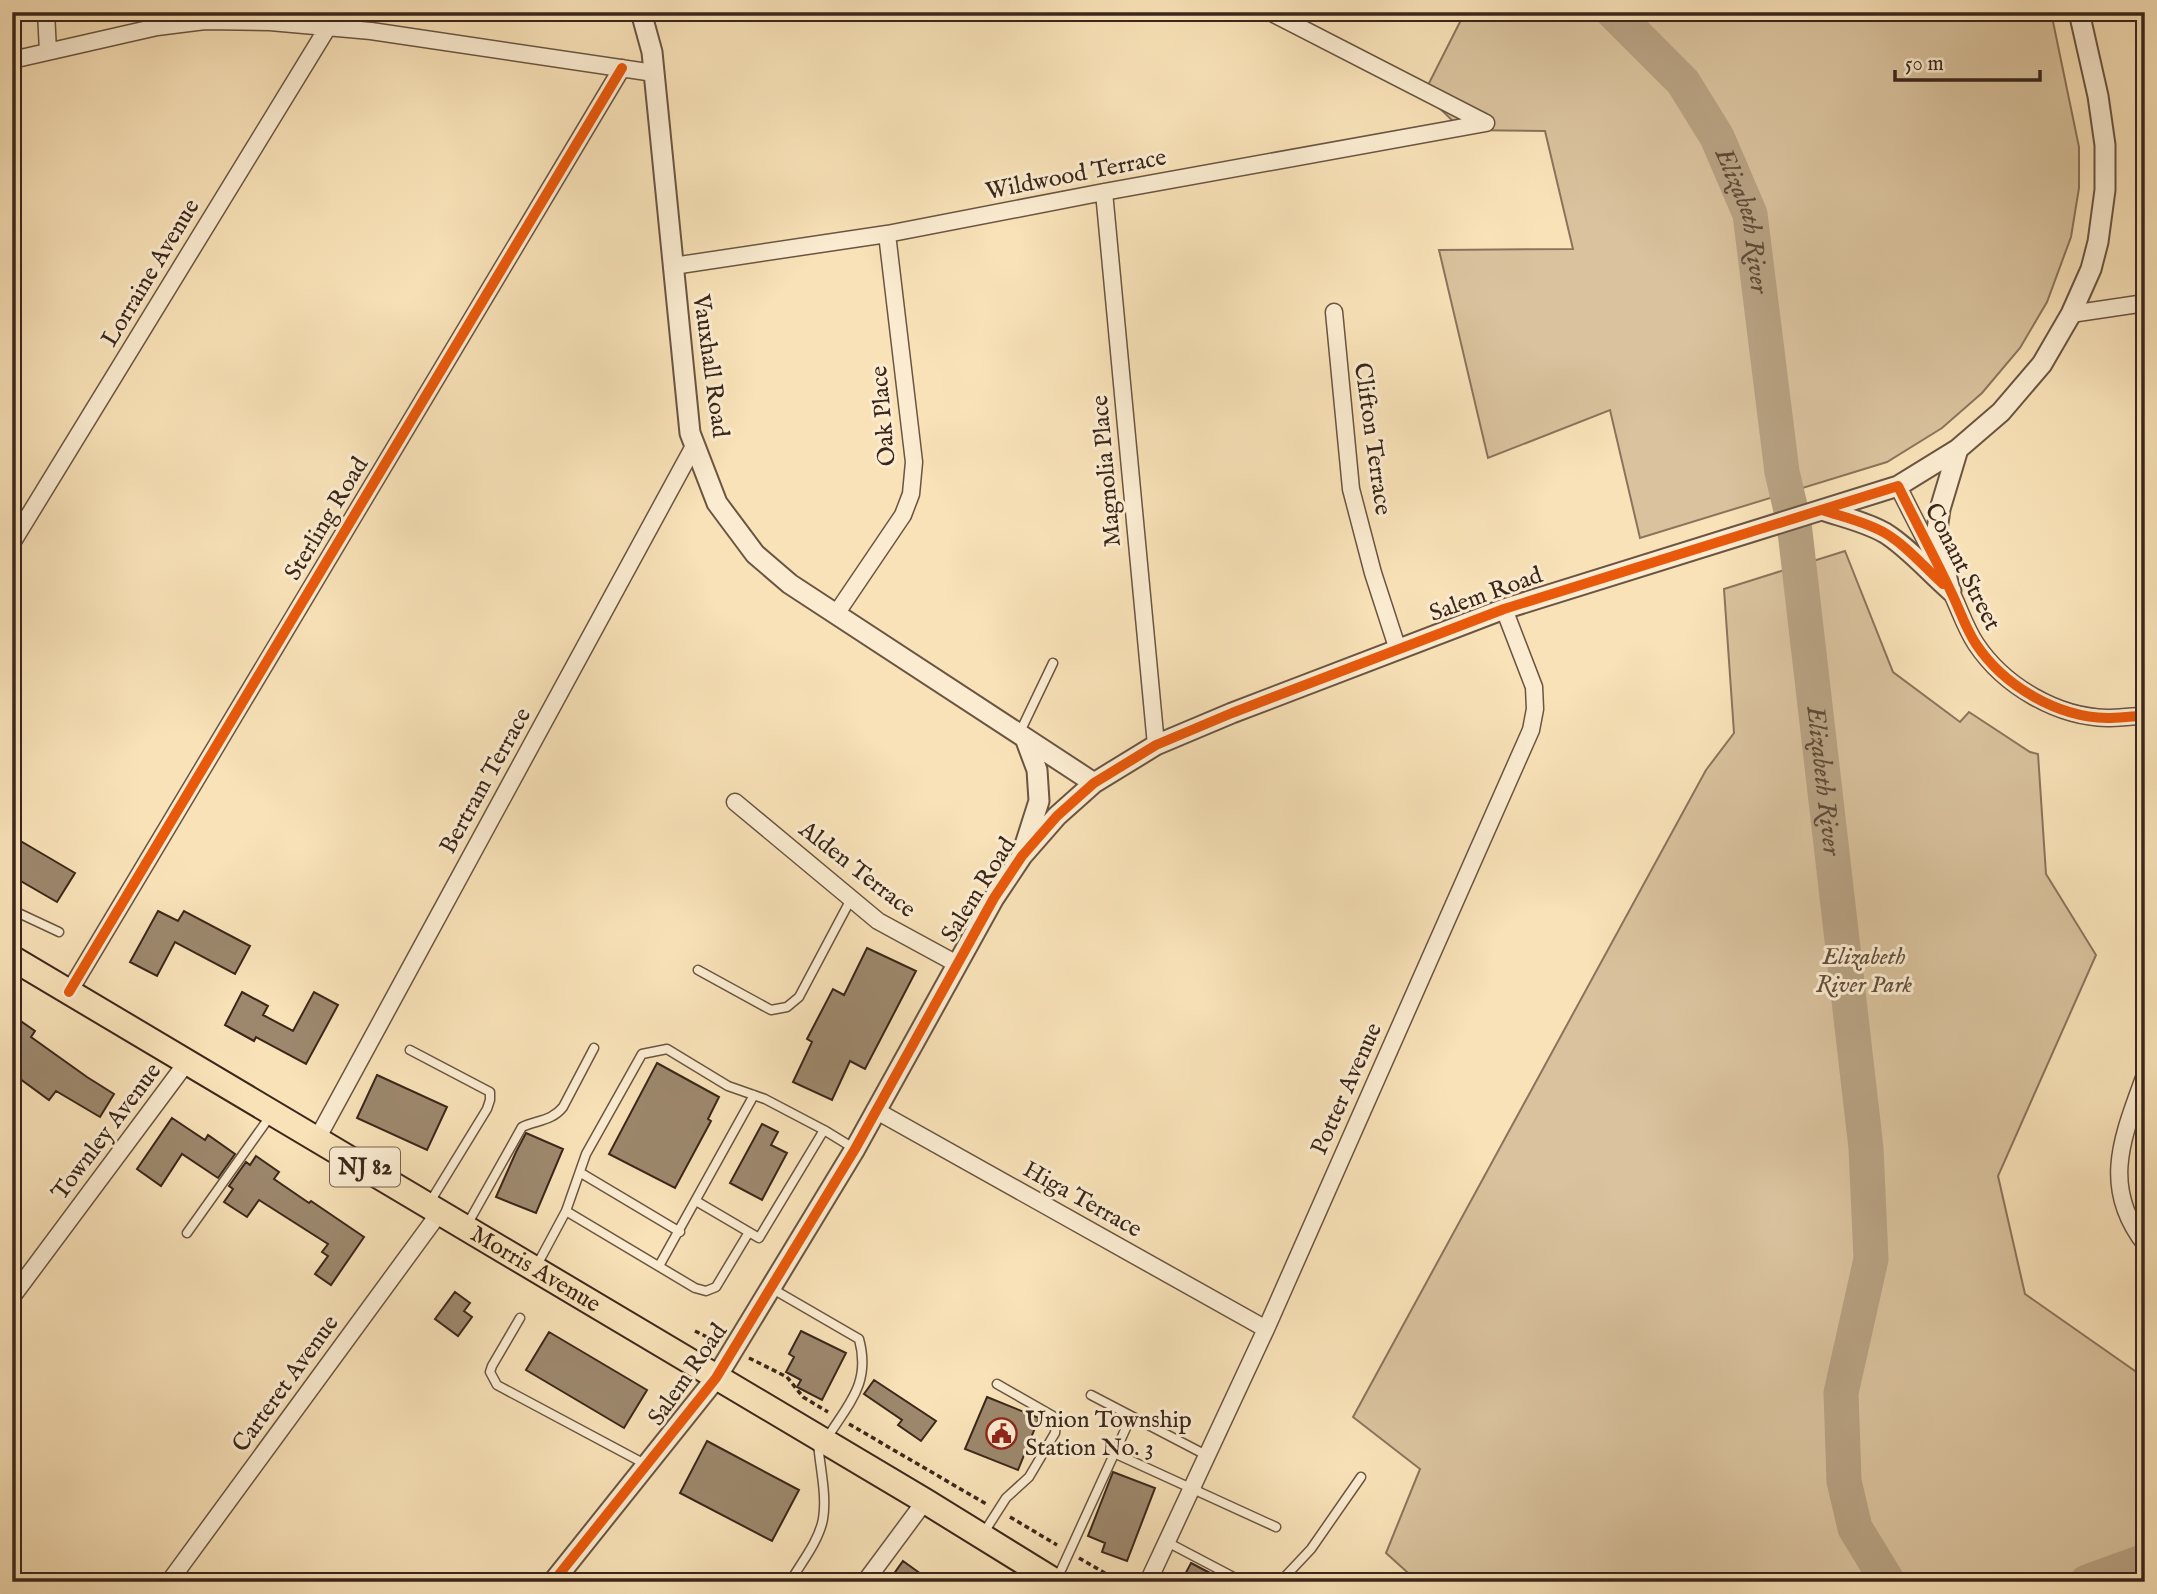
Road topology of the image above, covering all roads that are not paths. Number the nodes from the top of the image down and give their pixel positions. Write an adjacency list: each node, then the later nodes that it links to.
1 (46, 12): 6 (street)
2 (641, 12): 9 (street, Vauxhall Road)
3 (1269, 12): 10 (street, Wildwood Terrace)
4 (2080, 12): 15 (street, Salem Road)
5 (328, 27): 6 (street); 8 (street); 20 (street, Lorraine Avenue)
6 (48, 51): 7 (street)
7 (12, 60)
8 (622, 68): 9 (street); 38 (street, Sterling Road)
9 (654, 73): 12 (street, Vauxhall Road)
10 (1104, 192): 11 (street, Wildwood Terrace); 28 (street, Magnolia Place)
11 (887, 234): 12 (street, Wildwood Terrace); 23 (street, Oak Place)
12 (673, 266): 16 (street, Vauxhall Road)
13 (2145, 303): 15 (street)
14 (1334, 312): 24 (street, Clifton Terrace)
15 (2071, 314): 17 (street, Salem Road)
16 (694, 446): 23 (street, Vauxhall Road); 47 (street, Bertram Terrace)
17 (1958, 449): 18 (street, Salem Road); 21 (street)
18 (1898, 486): 19 (street, Salem Road); 21 (street, Conant Street)
19 (1822, 510): 21 (street); 22 (street, Salem Road)
20 (12, 543)
21 (1951, 591): 26 (street, Conant Street)
22 (1504, 609): 24 (street, Salem Road); 63 (street, Potter Avenue)
23 (836, 614): 27 (street, Vauxhall Road)
24 (1398, 650): 28 (street, Salem Road)
25 (1053, 663): 27 (lane)
26 (2145, 716)
27 (1022, 736): 29 (street, Vauxhall Road); 31 (street)
28 (1156, 746): 29 (street, Salem Road)
29 (1094, 783): 31 (street, Salem Road)
30 (735, 802): 32 (street, Alden Terrace)
31 (1022, 856): 36 (street, Salem Road)
32 (851, 899): 36 (street, Alden Terrace); 37 (lane)
33 (12, 910): 34 (lane)
34 (59, 932)
35 (12, 958): 38 (main road, Morris Avenue / NJ 82)
36 (957, 964): 44 (street, Salem Road)
37 (698, 970)
38 (69, 992): 41 (main road, Morris Avenue / NJ 82)
39 (593, 1048): 53 (lane)
40 (410, 1050): 51 (lane)
41 (187, 1062): 45 (main road, Morris Avenue / NJ 82); 61 (street, Townley Avenue)
42 (2145, 1075): 57 (street)
43 (754, 1095): 46 (lane); 49 (lane); 50 (lane)
44 (875, 1110): 48 (street, Salem Road); 63 (street, Higa Terrace)
45 (272, 1112): 47 (main road, Morris Avenue / NJ 82); 56 (lane)
46 (824, 1130): 48 (lane); 55 (lane)
47 (317, 1139): 51 (main road, Morris Avenue / NJ 82)
48 (855, 1149): 60 (street, Salem Road)
49 (580, 1173): 52 (lane); 54 (lane)
50 (696, 1201): 54 (lane); 55 (lane)
51 (434, 1208): 53 (main road, Morris Avenue / NJ 82); 78 (street, Carteret Avenue)
52 (566, 1211): 58 (lane); 59 (lane)
53 (465, 1227): 59 (main road, Morris Avenue / NJ 82)
54 (680, 1232): 58 (lane)
55 (749, 1232): 58 (lane)
56 (187, 1233)
57 (2145, 1244)
58 (659, 1266)
59 (535, 1269): 64 (main road, Morris Avenue / NJ 82)
60 (771, 1288): 64 (street, Salem Road); 68 (lane)
61 (12, 1297)
62 (520, 1318): 71 (lane)
63 (1266, 1329): 70 (street, Potter Avenue)
64 (716, 1378): 68 (main road, Morris Avenue / NJ 82); 71 (street, Salem Road)
65 (997, 1384): 76 (lane)
66 (1091, 1395): 67 (lane)
67 (1131, 1417): 69 (lane); 70 (lane)
68 (821, 1439): 74 (main road, Morris Avenue / NJ 82); 80 (lane)
69 (1114, 1453): 73 (lane); 82 (lane)
70 (1206, 1455): 73 (street, Potter Avenue)
71 (648, 1465): 79 (street, Salem Road)
72 (1362, 1477): 85 (lane)
73 (1191, 1489): 75 (lane); 77 (street, Potter Avenue)
74 (925, 1501): 76 (main road, Morris Avenue / NJ 82); 81 (street)
75 (1276, 1527)
76 (982, 1537): 82 (main road, Morris Avenue / NJ 82)
77 (1167, 1542): 83 (street, Potter Avenue); 84 (lane)
78 (169, 1582)
79 (553, 1582)
80 (790, 1582)
81 (865, 1582)
82 (1056, 1582)
83 (1148, 1582)
84 (1243, 1582)
85 (1280, 1582)

